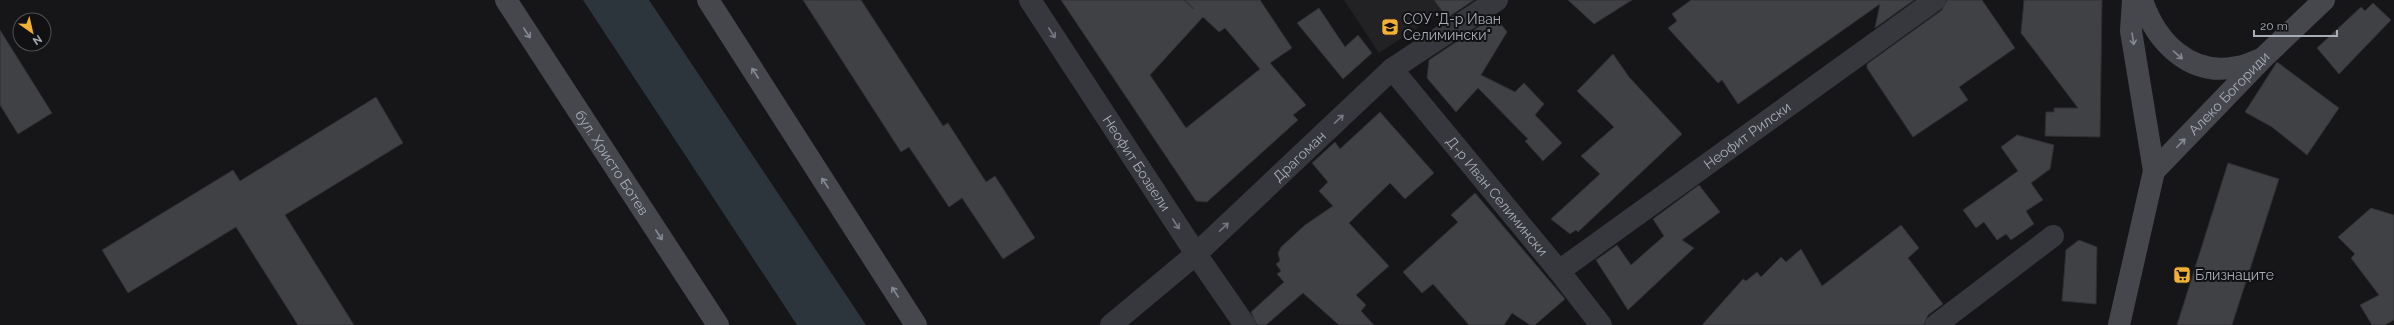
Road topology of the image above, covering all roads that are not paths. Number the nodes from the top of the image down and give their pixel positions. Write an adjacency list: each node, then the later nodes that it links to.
1 (506, 0): 16 (main road, бул. Христо Ботев, one-way to 16)
2 (708, 0): 17 (main road, one-way to 2)
3 (1030, 0): 13 (street, Неофит Бозвели, one-way to 13)
4 (1497, 0): 10 (street, Драгоман)
5 (1935, 0): 14 (street, Неофит Рилски)
6 (2133, 0): 11 (main road, one-way to 11)
7 (2142, 0): 9 (main road, one-way to 9)
8 (2324, 0): 9 (main road, Алеко Богориди)
9 (2262, 59): 11 (main road, Алеко Богориди, one-way to 9)
10 (1392, 69): 13 (street, Драгоман, one-way to 10); 14 (street, Д-р Иван Селимински)
11 (2154, 171): 21 (main road)
12 (2053, 236): 20 (street)
13 (1196, 254): 18 (street, Драгоман); 19 (street, Неофит Бозвели)
14 (1559, 271): 15 (street, Д-р Иван Селимински)
15 (1590, 321)
16 (718, 325)
17 (916, 325)
18 (1111, 325)
19 (1245, 325)
20 (1936, 325)
21 (2119, 325)

